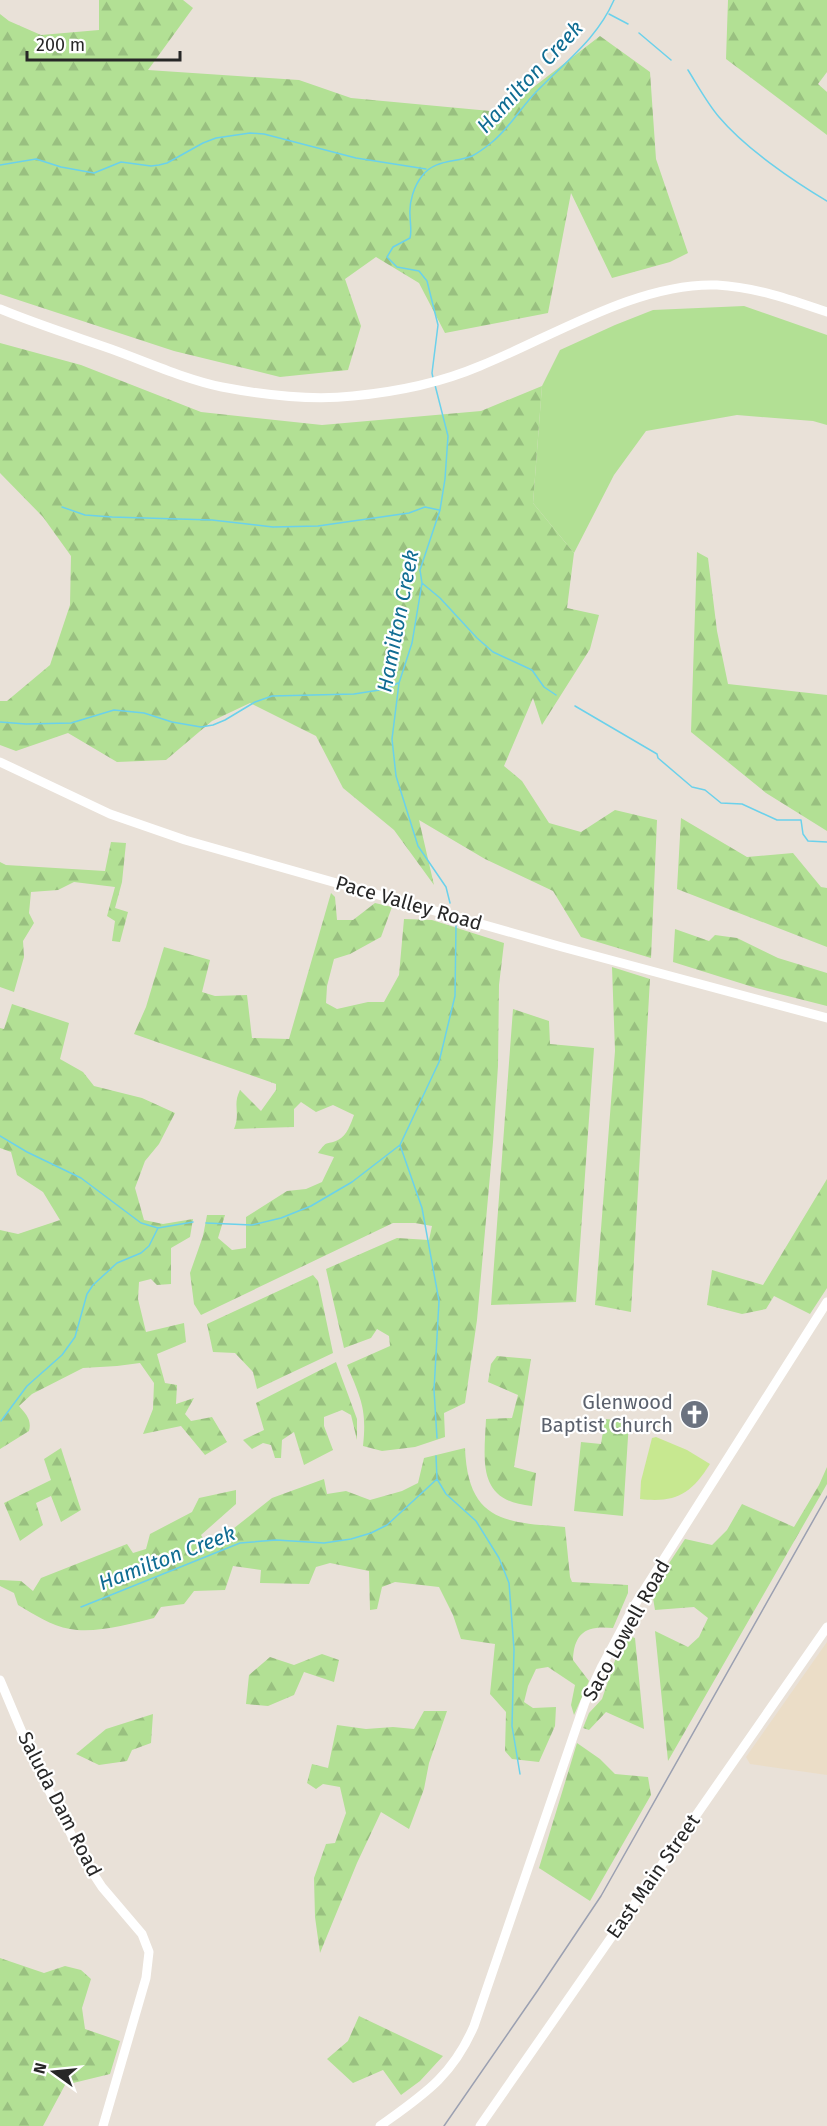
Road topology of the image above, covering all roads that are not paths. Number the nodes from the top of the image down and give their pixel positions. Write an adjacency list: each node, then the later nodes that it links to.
1 (0, 309): 2 (street)
2 (827, 312)
3 (0, 762): 4 (street, Pace Valley Road)
4 (827, 1018)
5 (827, 1302): 9 (street, Saco Lowell Road)
6 (827, 1627): 10 (street, East Main Street)
7 (0, 1680): 8 (street, Saluda Dam Road)
8 (103, 2126)
9 (380, 2126)
10 (480, 2126)

